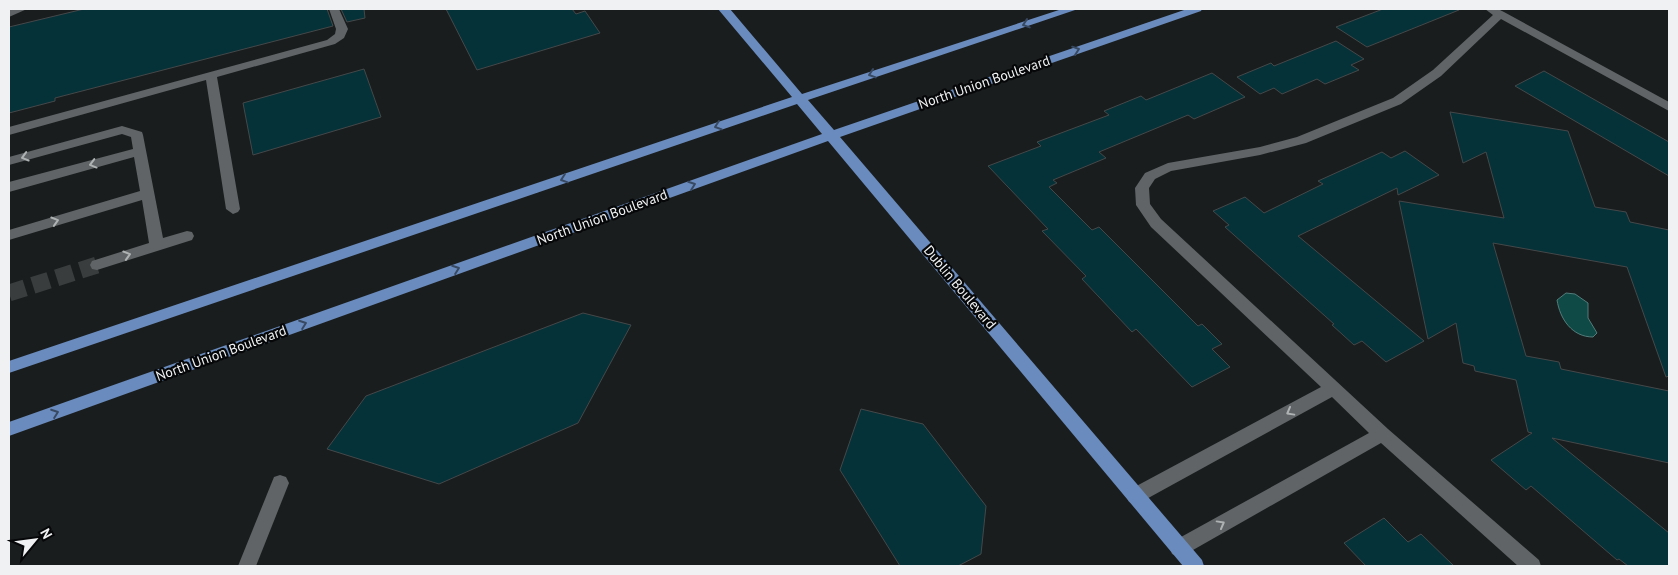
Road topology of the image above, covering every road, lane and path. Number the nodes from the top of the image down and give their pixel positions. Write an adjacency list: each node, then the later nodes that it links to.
1 (21, 9): 7 (lane)
2 (334, 9): 8 (lane)
3 (724, 9): 9 (main road, Dublin Boulevard)
4 (1072, 9): 9 (main road, one-way to 9)
5 (1197, 9): 12 (main road, North Union Boulevard, one-way to 5)
6 (1495, 12): 10 (lane); 23 (lane)
7 (9, 14)
8 (211, 75): 11 (lane); 17 (lane)
9 (800, 98): 12 (main road, Dublin Boulevard); 22 (main road, one-way to 22)
10 (1669, 107)
11 (9, 131)
12 (831, 135): 24 (main road, North Union Boulevard, one-way to 12); 27 (main road, Dublin Boulevard)
13 (140, 151): 14 (lane, one-way to 14); 15 (lane, one-way to 15); 16 (lane)
14 (9, 161)
15 (9, 187)
16 (146, 194): 18 (lane, one-way to 16); 20 (lane)
17 (233, 208)
18 (9, 235)
19 (187, 236): 20 (lane)
20 (157, 246): 21 (lane, one-way to 20)
21 (97, 265)
22 (9, 367)
23 (1332, 389): 25 (lane); 27 (lane, one-way to 27)
24 (9, 429)
25 (1382, 434): 28 (lane, one-way to 25); 31 (lane)
26 (280, 483): 29 (lane)
27 (1135, 496): 28 (main road, Dublin Boulevard)
28 (1179, 548): 30 (main road, Dublin Boulevard)
29 (247, 566)
30 (1195, 566)
31 (1532, 566)

